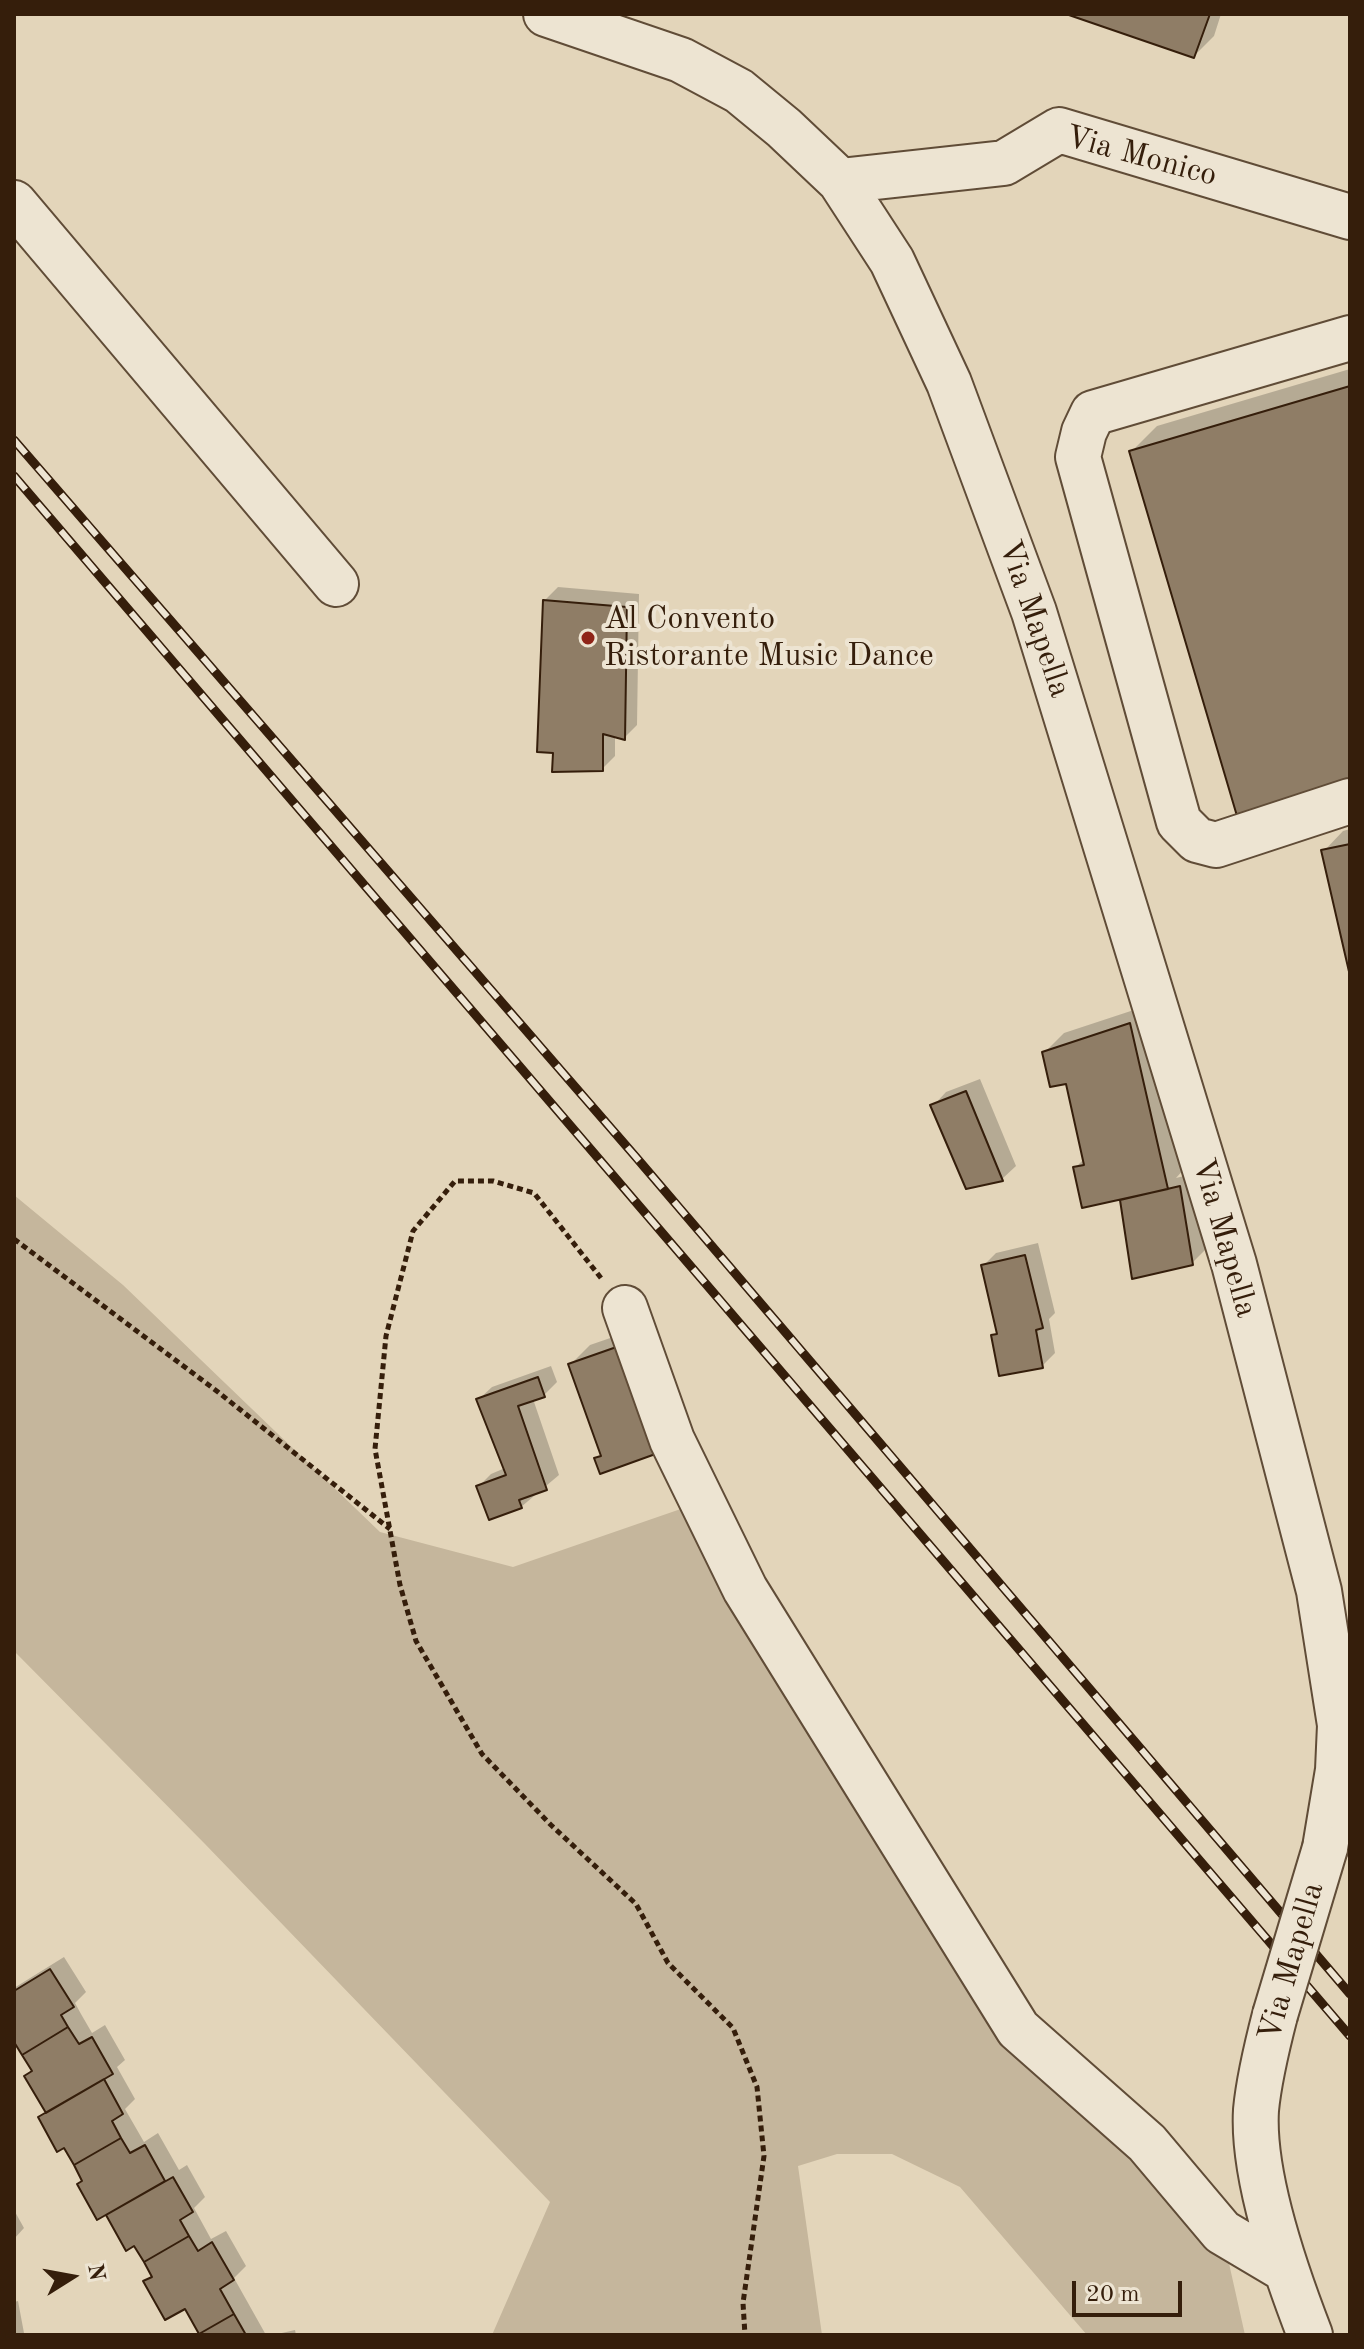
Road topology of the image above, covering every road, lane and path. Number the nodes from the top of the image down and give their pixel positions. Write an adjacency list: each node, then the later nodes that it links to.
1 (546, 14): 2 (street, Via Mapella)
2 (840, 181): 4 (street, Via Monico); 11 (street, Via Mapella, bridge)
3 (14, 203): 6 (street)
4 (1350, 217)
5 (1350, 338): 7 (street)
6 (336, 584)
7 (1350, 801)
8 (14, 1239): 10 (path)
9 (625, 1308): 10 (path); 11 (street)
10 (392, 1530): 12 (path)
11 (1286, 2270): 13 (street, Via Mapella)
12 (745, 2335)
13 (1310, 2335)

